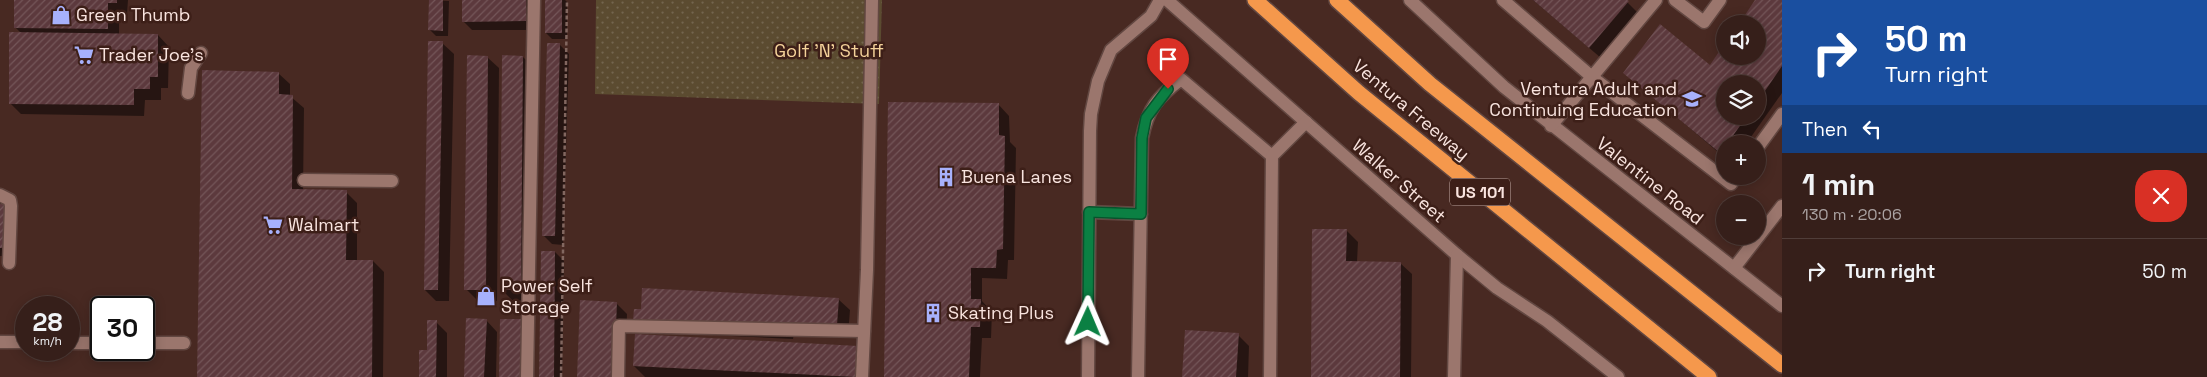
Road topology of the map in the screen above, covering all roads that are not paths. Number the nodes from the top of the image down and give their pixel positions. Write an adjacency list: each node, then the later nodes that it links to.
1 (534, 0): 37 (street)
2 (872, 0): 31 (street)
3 (1160, 0): 25 (street)
4 (1167, 0): 16 (street, Walker Street)
5 (1255, 0): 45 (highway, Ventura Freeway / US 101)
6 (1336, 0): 36 (highway, Ventura Freeway / US 101)
7 (1410, 0): 17 (street, Valentine Road)
8 (1503, 0): 13 (street)
9 (1656, 0): 13 (street)
10 (1675, 0): 11 (street)
11 (1720, 0)
12 (201, 53): 14 (street)
13 (1592, 77): 17 (street); 20 (street)
14 (188, 93)
15 (1782, 114): 18 (street)
16 (1306, 122): 19 (street); 27 (street, Walker Street)
17 (1552, 126): 29 (street, Valentine Road)
18 (1766, 136)
19 (1272, 156): 26 (street); 42 (street)
20 (1716, 172)
21 (304, 180): 22 (street)
22 (392, 181)
23 (0, 195): 28 (street)
24 (1782, 206): 29 (street)
25 (1089, 212): 26 (street); 40 (street)
26 (1141, 214): 41 (street)
27 (1457, 255): 43 (street); 44 (street, Walker Street)
28 (9, 263)
29 (1734, 268): 30 (street, Valentine Road)
30 (1782, 306)
31 (864, 331): 38 (street); 39 (street)
32 (0, 342): 33 (street)
33 (15, 342)
34 (155, 343): 35 (street)
35 (184, 343)
36 (1782, 365)
37 (527, 377)
38 (618, 377)
39 (862, 377)
40 (1088, 377)
41 (1138, 377)
42 (1270, 377)
43 (1454, 377)
44 (1618, 377)
45 (1709, 377)

